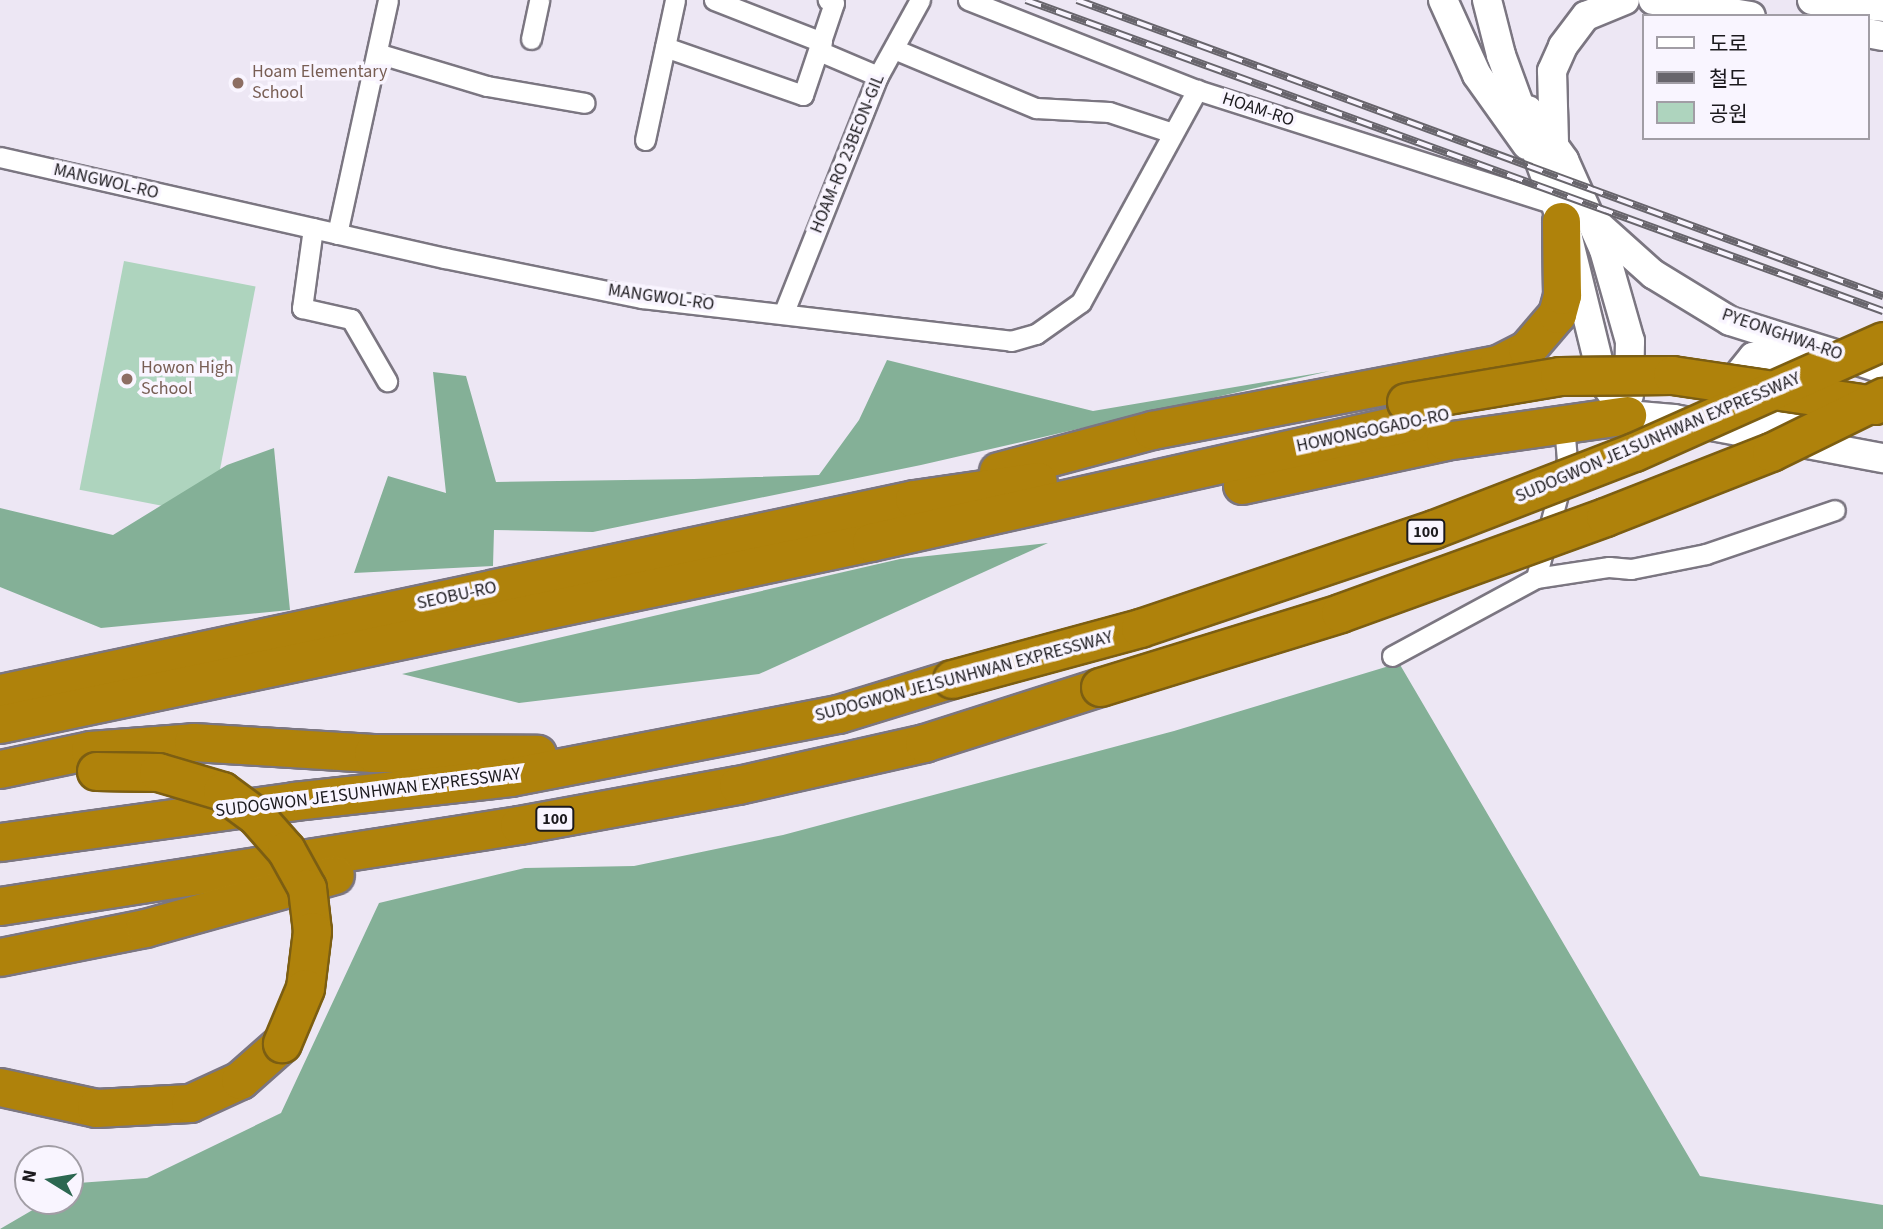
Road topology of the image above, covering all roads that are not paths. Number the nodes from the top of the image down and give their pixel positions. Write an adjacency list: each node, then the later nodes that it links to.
1 (388, 0): 19 (street)
2 (539, 0): 15 (street)
3 (675, 0): 16 (street)
4 (714, 0): 17 (street)
5 (828, 0): 17 (street)
6 (920, 0): 18 (street, HOAM-RO 23BEON-GIL)
7 (968, 0): 21 (street, HOAM-RO)
8 (1443, 0): 25 (main road)
9 (1487, 0): 25 (main road, PYEONGHWA-RO)
10 (1625, 0): 25 (main road)
11 (1653, 0): 14 (main road)
12 (1812, 0): 13 (main road)
13 (1883, 7)
14 (1739, 14)
15 (531, 39)
16 (664, 47): 17 (street); 24 (street)
17 (821, 47): 20 (street)
18 (894, 48): 20 (street, HOAM-RO 23BEON-GIL); 23 (street)
19 (377, 53): 22 (street); 29 (street)
20 (878, 76): 31 (street, HOAM-RO 23BEON-GIL)
21 (1197, 90): 23 (street, MANGWOL-RO); 27 (street, HOAM-RO)
22 (585, 103)
23 (1173, 133): 31 (street, MANGWOL-RO)
24 (645, 140)
25 (1546, 150): 27 (main road, PYEONGHWA-RO)
26 (0, 157): 28 (street, MANGWOL-RO)
27 (1569, 223): 30 (main road, PYEONGHWA-RO); 30 (main road); 33 (main road, PYEONGHWA-RO); 34 (highway); 40 (main road, PYEONGHWA-RO)
28 (313, 228): 29 (street, MANGWOL-RO); 36 (street)
29 (337, 234): 31 (street, MANGWOL-RO)
30 (1604, 250): 40 (main road, PYEONGHWA-RO)
31 (784, 312)
32 (1883, 341): 53 (highway, SUDOGWON JE1SUNHWAN EXPRESSWAY / 100, bridge)
33 (1827, 351): 35 (main road, PYEONGHWA-RO); 44 (main road)
34 (1498, 365): 43 (highway); 46 (highway)
35 (1883, 369)
36 (387, 381)
37 (1883, 397): 55 (highway, 100, bridge)
38 (1883, 406): 39 (highway, HOWONGOGADO-RO, bridge)
39 (1408, 412): 42 (highway, HOWONGOGADO-RO, bridge); 46 (highway, HOWONGOGADO-RO); 48 (highway, HOWONGOGADO-RO)
40 (1627, 415): 41 (highway); 44 (main road)
41 (1564, 424): 43 (highway); 49 (street)
42 (1883, 426)
43 (1500, 433): 48 (highway)
44 (1815, 445): 45 (main road)
45 (1883, 458)
46 (914, 499): 51 (highway, SEOBU-RO)
47 (1835, 510): 49 (street)
48 (871, 542): 52 (highway, SEOBU-RO)
49 (1536, 578): 50 (street)
50 (1392, 656)
51 (0, 693)
52 (0, 724)
53 (632, 755): 54 (highway); 56 (highway, SUDOGWON JE1SUNHWAN EXPRESSWAY / 100)
54 (2, 783): 59 (highway, bridge)
55 (519, 825): 57 (highway, 100); 58 (highway)
56 (0, 842)
57 (0, 906)
58 (0, 957)
59 (0, 1087)

